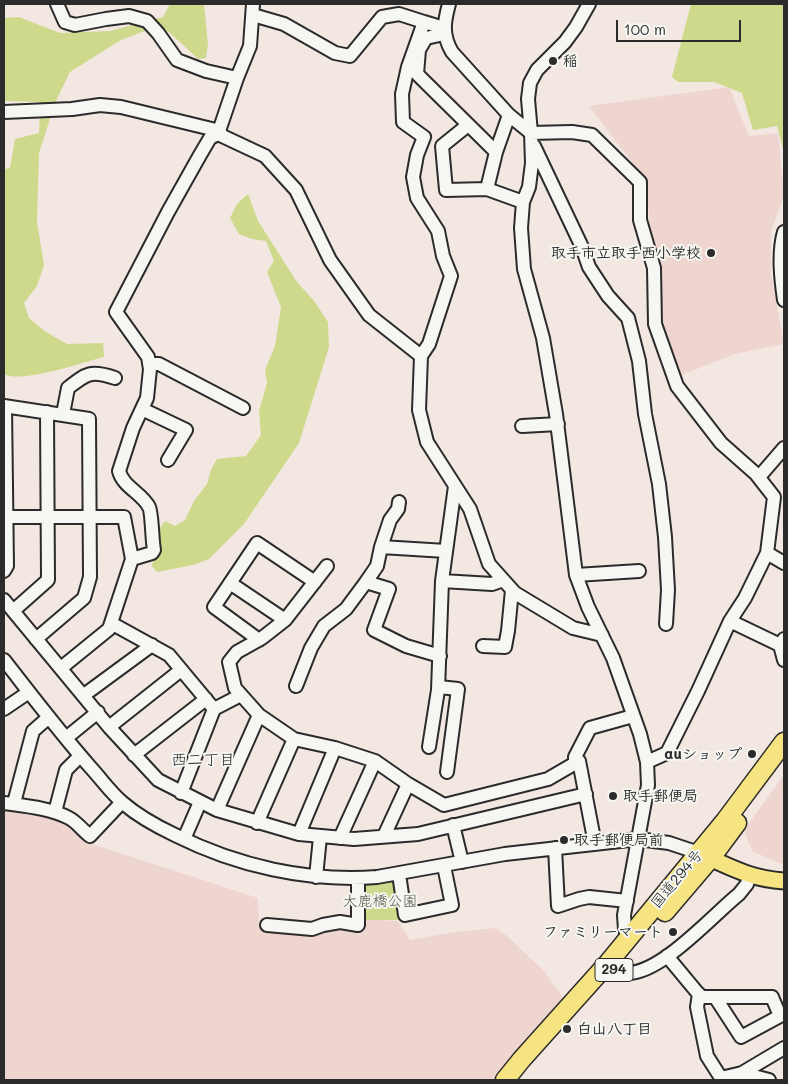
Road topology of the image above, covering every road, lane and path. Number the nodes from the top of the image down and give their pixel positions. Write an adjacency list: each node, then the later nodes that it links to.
1 (57, 4): 7 (street)
2 (449, 4): 6 (street)
3 (589, 4): 12 (street)
4 (253, 9): 5 (street); 7 (street)
5 (424, 22): 6 (street); 13 (street)
6 (444, 31): 9 (street); 10 (street)
7 (237, 78): 11 (street)
8 (4, 112): 11 (street)
9 (509, 116): 12 (street); 15 (street)
10 (468, 125): 14 (street); 15 (street)
11 (219, 132): 21 (street); 22 (street)
12 (531, 137): 17 (street); 33 (street); 60 (street)
13 (422, 140): 14 (street); 21 (street)
14 (442, 146): 16 (street)
15 (496, 152): 16 (street)
16 (487, 189): 17 (street)
17 (523, 202): 29 (street)
18 (783, 239): 19 (street)
19 (783, 286): 20 (street)
20 (784, 300)
21 (421, 356): 34 (street)
22 (149, 364): 25 (street); 26 (street)
23 (115, 378): 28 (street)
24 (4, 406): 27 (street); 37 (street)
25 (243, 408)
26 (142, 409): 32 (street); 43 (street)
27 (47, 412): 28 (street); 38 (street)
28 (63, 414): 39 (street)
29 (558, 424): 30 (street); 48 (street)
30 (522, 426)
31 (784, 448): 33 (street)
32 (168, 460)
33 (759, 477): 35 (street)
34 (456, 486): 41 (street); 49 (street)
35 (779, 500): 42 (street)
36 (399, 502): 40 (street)
37 (6, 516): 38 (street); 46 (street)
38 (48, 517): 39 (street); 56 (street)
39 (90, 517): 43 (street); 62 (street)
40 (381, 547): 41 (street); 52 (street)
41 (446, 551): 50 (street)
42 (767, 553): 44 (street); 58 (street)
43 (132, 559): 59 (street)
44 (784, 563)
45 (326, 566): 51 (street)
46 (4, 571)
47 (639, 572): 48 (street)
48 (576, 575): 61 (street)
49 (503, 580): 50 (street); 54 (street)
50 (442, 581): 67 (street)
51 (315, 582): 53 (street); 57 (street)
52 (366, 582): 67 (street); 72 (street)
53 (230, 584): 57 (street); 63 (street)
54 (512, 590): 61 (street); 66 (street)
55 (4, 600): 56 (street)
56 (13, 611): 62 (street)
57 (285, 620): 63 (street)
58 (730, 621): 64 (street); 93 (street)
59 (111, 623): 65 (street); 70 (street)
60 (666, 624)
61 (602, 635): 81 (street)
62 (36, 639): 70 (street)
63 (259, 640): 75 (street)
64 (782, 642): 69 (street)
65 (152, 644): 71 (street); 76 (street)
66 (483, 646)
67 (440, 656): 73 (street)
68 (4, 660): 74 (street)
69 (784, 660)
70 (61, 668): 76 (street)
71 (181, 670): 77 (street); 83 (street)
72 (296, 686)
73 (438, 687): 87 (street); 95 (street)
74 (29, 692): 78 (street); 82 (street)
75 (241, 695): 77 (street); 80 (street)
76 (84, 696): 79 (street)
77 (210, 704): 89 (street); 97 (street)
78 (4, 709)
79 (98, 712): 83 (street); 84 (street)
80 (259, 715): 85 (street); 102 (street)
81 (633, 716): 93 (street); 94 (street)
82 (49, 717): 84 (street); 101 (street)
83 (109, 727): 89 (street)
84 (66, 738): 90 (street)
85 (294, 739): 88 (street); 104 (street)
86 (784, 742): 114 (highway, 国道294号 / 294)
87 (428, 747)
88 (335, 748): 92 (street); 106 (street)
89 (134, 755): 97 (street)
90 (80, 756): 99 (street); 103 (street)
91 (784, 757): 114 (highway, 国道294号 / 294)
92 (375, 761): 96 (street); 109 (street)
93 (647, 762): 111 (street)
94 (576, 763): 96 (street); 98 (street)
95 (447, 772)
96 (408, 784): 107 (street)
97 (181, 793): 100 (street)
98 (586, 794): 105 (street); 112 (street)
99 (122, 802): 103 (street); 110 (street)
100 (200, 802): 102 (street); 110 (street)
101 (9, 803): 103 (street)
102 (217, 810): 104 (street)
103 (55, 812)
104 (257, 823): 106 (street)
105 (454, 825): 107 (street); 115 (street)
106 (299, 834): 108 (street)
107 (384, 836): 109 (street)
108 (320, 837): 109 (street); 119 (street)
109 (340, 838)
110 (184, 839): 119 (street)
111 (638, 839): 112 (street); 114 (street); 122 (street)
112 (595, 844): 113 (street)
113 (555, 848): 115 (street); 122 (street)
114 (705, 856): 118 (main road); 124 (highway, 国道294号 / 294); 126 (highway, 国道294号 / 294)
115 (462, 862): 116 (street)
116 (444, 866): 117 (street); 117 (street)
117 (399, 874): 120 (street)
118 (749, 876): 121 (main road); 125 (street)
119 (316, 877): 120 (street)
120 (358, 878): 123 (street)
121 (784, 881)
122 (627, 901): 124 (street)
123 (267, 925)
124 (630, 936): 126 (highway, 国道294号 / 294)
125 (667, 956): 126 (street); 127 (street)
126 (610, 967): 132 (highway, 国道294号 / 294); 133 (highway, 国道294号 / 294)
127 (699, 994): 128 (street); 131 (street)
128 (715, 997): 128 (street)
129 (784, 1048): 130 (street)
130 (742, 1073): 131 (street); 134 (street)
131 (721, 1079)
132 (505, 1080)
133 (515, 1080)
134 (769, 1080)

